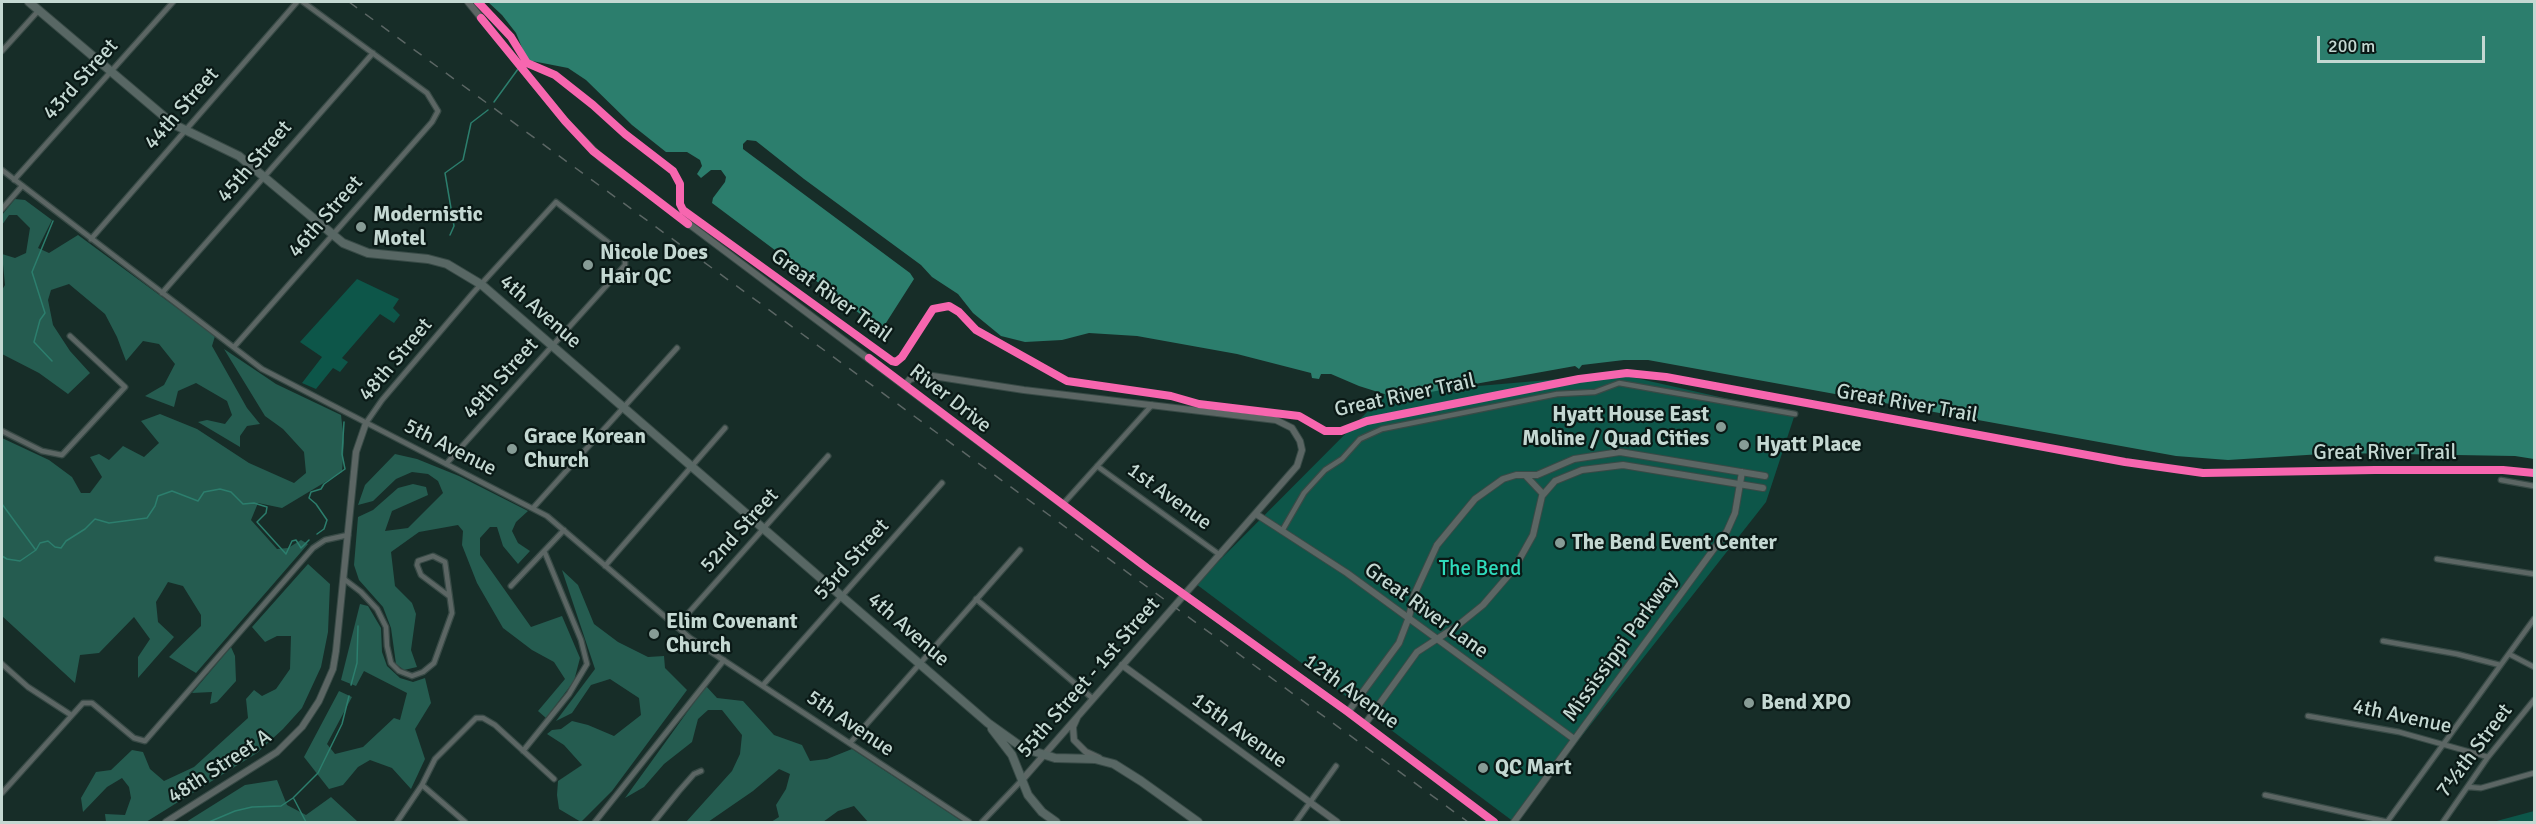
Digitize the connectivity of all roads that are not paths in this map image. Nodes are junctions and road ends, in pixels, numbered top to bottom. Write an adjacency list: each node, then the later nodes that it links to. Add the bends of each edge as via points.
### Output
1 (29, 2): 6 (main road, 4th Avenue)
2 (173, 2): 9 (street, 43rd Street)
3 (297, 2): 10 (street, 44th Street)
4 (303, 2): 8 (street)
5 (468, 2): 25 (street, River Drive, via 601,158)
6 (39, 10): 7 (street); 9 (main road, 4th Avenue)
7 (2, 51)
8 (373, 52): 12 (street, 45th Street); 16 (street, 46th Street, via 427,93 437,107 437,116)
9 (111, 71): 10 (main road, 4th Avenue); 13 (street, 43rd Street)
10 (184, 131): 12 (main road, 4th Avenue, via 239,156); 17 (street, 44th Street)
11 (2, 170): 13 (street, 5th Avenue)
12 (264, 176): 16 (main road, 4th Avenue); 20 (street, 45th Street)
13 (14, 180): 14 (street, 5th Avenue)
14 (22, 186): 15 (street); 17 (street, 5th Avenue)
15 (2, 209)
16 (332, 234): 19 (main road, 4th Avenue, via 368,253 447,264); 23 (street, 46th Street)
17 (91, 239): 20 (street, 5th Avenue)
18 (626, 261): 19 (street, 48th Street, via 618,249 556,202); 22 (street, 49th Street)
19 (482, 285): 22 (main road, 4th Avenue); 29 (street, 48th Street, via 382,399)
20 (162, 293): 23 (street, 5th Avenue)
21 (70, 336): 31 (street, via 125,387 62,455 18,441)
22 (552, 346): 27 (main road, 4th Avenue); 33 (street, 49th Street)
23 (234, 347): 29 (street, 5th Avenue, via 273,376)
24 (677, 348): 27 (street)
25 (905, 385): 26 (street, via 910,379 926,375); 45 (street, River Drive)
26 (1152, 405): 34 (street); 47 (street, 55th Street - 1st Street, via 1276,420 1292,428 1302,450 1297,466)
27 (622, 407): 35 (main road, 4th Avenue); 46 (street)
28 (1795, 414): 50 (street, via 1619,383 1595,392 1557,394 1382,429 1360,439 1342,459 1324,470 1304,493)
29 (366, 423): 33 (street, 5th Avenue); 51 (street, 48th Street, via 356,452)
30 (724, 428): 35 (street)
31 (2, 431)
32 (828, 456): 48 (street, 52nd Street)
33 (446, 464): 46 (street, 5th Avenue)
34 (1097, 466): 45 (street); 54 (street, 1st Avenue)
35 (691, 467): 48 (main road, 4th Avenue); 56 (street)
36 (1742, 472): 37 (street, via 1620,452 1574,459); 38 (street); 41 (street, Mississippi Parkway)
37 (1526, 476): 44 (street); 64 (street, via 1503,479 1462,512 1428,562 1413,595)
38 (1765, 476)
39 (2501, 480): 42 (street)
40 (942, 483): 62 (street, 53rd Street)
41 (1739, 485): 43 (street); 44 (street, via 1612,465 1567,475 1555,481); 85 (street, Mississippi Parkway, via 1735,513 1726,531)
42 (2535, 486)
43 (1763, 488)
44 (1543, 495): 67 (street, via 1533,535 1514,569 1483,605)
45 (1063, 504): 60 (street, River Drive)
46 (532, 508): 49 (street, 5th Avenue)
47 (1256, 514): 50 (street, Great River Lane); 54 (street, 55th Street - 1st Street)
48 (763, 529): 62 (main road, 4th Avenue); 66 (street, 52nd Street)
49 (564, 530): 53 (street); 56 (street, 5th Avenue)
50 (1282, 531): 64 (street, Great River Lane)
51 (348, 535): 58 (street, 48th Street A); 81 (street, via 326,540 314,548 143,741 92,703 86,702)
52 (1020, 550): 63 (street)
53 (545, 553): 59 (street); 88 (street, via 587,664 569,694)
54 (1220, 555): 60 (street, 55th Street - 1st Street)
55 (2437, 559): 57 (street)
56 (606, 566): 66 (street, 5th Avenue)
57 (2535, 574)
58 (344, 579): 61 (street, via 377,609 387,627 391,663 412,676 429,668 437,656 452,613); 103 (street, 48th Street A, via 333,669 302,728 266,761)
59 (511, 586)
60 (1185, 595): 73 (street, 55th Street - 1st Street); 80 (street, 12th Avenue)
61 (449, 596): 61 (street, via 445,562 433,556 418,561 421,575)
62 (841, 596): 71 (main road, 4th Avenue); 76 (street, 53rd Street)
63 (976, 599): 71 (street); 77 (street)
64 (1408, 618): 67 (street, Great River Lane); 80 (street, via 1399,643)
65 (2535, 619): 69 (street)
66 (676, 627): 70 (street, 5th Avenue)
67 (1438, 639): 84 (street, via 1417,652); 85 (street, Great River Lane)
68 (2383, 641): 74 (street)
69 (2509, 654): 74 (street); 75 (street)
70 (724, 660): 76 (street, 5th Avenue); 102 (street)
71 (919, 663): 83 (main road, 4th Avenue); 86 (street)
72 (2, 664): 81 (street)
73 (1122, 665): 77 (street, 55th Street - 1st Street); 101 (street, 15th Avenue)
74 (2500, 666): 87 (street)
75 (2535, 667)
76 (763, 685): 86 (street, 5th Avenue)
77 (1092, 698): 79 (street, 55th Street - 1st Street)
78 (2535, 700): 90 (street, 7½th Street)
79 (1079, 712): 89 (street, 55th Street - 1st Street); 91 (street, via 1073,727 1074,740 1086,752)
80 (1348, 712): 84 (street, 12th Avenue)
81 (70, 715): 99 (street)
82 (2308, 716): 87 (street, 4th Avenue)
83 (988, 723): 89 (main road, 4th Avenue, via 1023,748); 96 (main road, 4th Avenue, via 1012,755)
84 (1365, 724): 114 (street, 12th Avenue)
85 (1574, 739): 115 (street, Mississippi Parkway)
86 (850, 743): 108 (street, 5th Avenue)
87 (2444, 743): 90 (street, 4th Avenue); 116 (street)
88 (523, 751): 95 (street); 97 (street, via 495,724 480,718 472,720 435,759)
89 (1042, 756): 91 (main road); 96 (street, 55th Street - 1st Street)
90 (2488, 757): 98 (street, 7½th Street)
91 (1105, 761): 111 (main road, via 1123,769)
92 (1336, 766): 101 (street)
93 (701, 771): 107 (street, via 679,790)
94 (2535, 773): 98 (street, via 2481,788)
95 (554, 779)
96 (1022, 780): 109 (street, 55th Street - 1st Street); 110 (main road, 4th Avenue, via 1035,805)
97 (422, 786): 104 (street); 105 (street)
98 (2468, 787): 117 (street, 7½th Street)
99 (2, 793)
100 (2265, 795): 116 (street)
101 (1310, 803): 112 (street); 113 (street, 15th Avenue)
102 (597, 820): 106 (street)
103 (166, 822)
104 (397, 822)
105 (465, 822)
106 (604, 822)
107 (654, 822)
108 (969, 822)
109 (982, 822)
110 (1056, 822)
111 (1198, 822)
112 (1296, 822)
113 (1337, 822)
114 (1494, 822)
115 (1514, 822)
116 (2387, 822)
117 (2443, 822)

